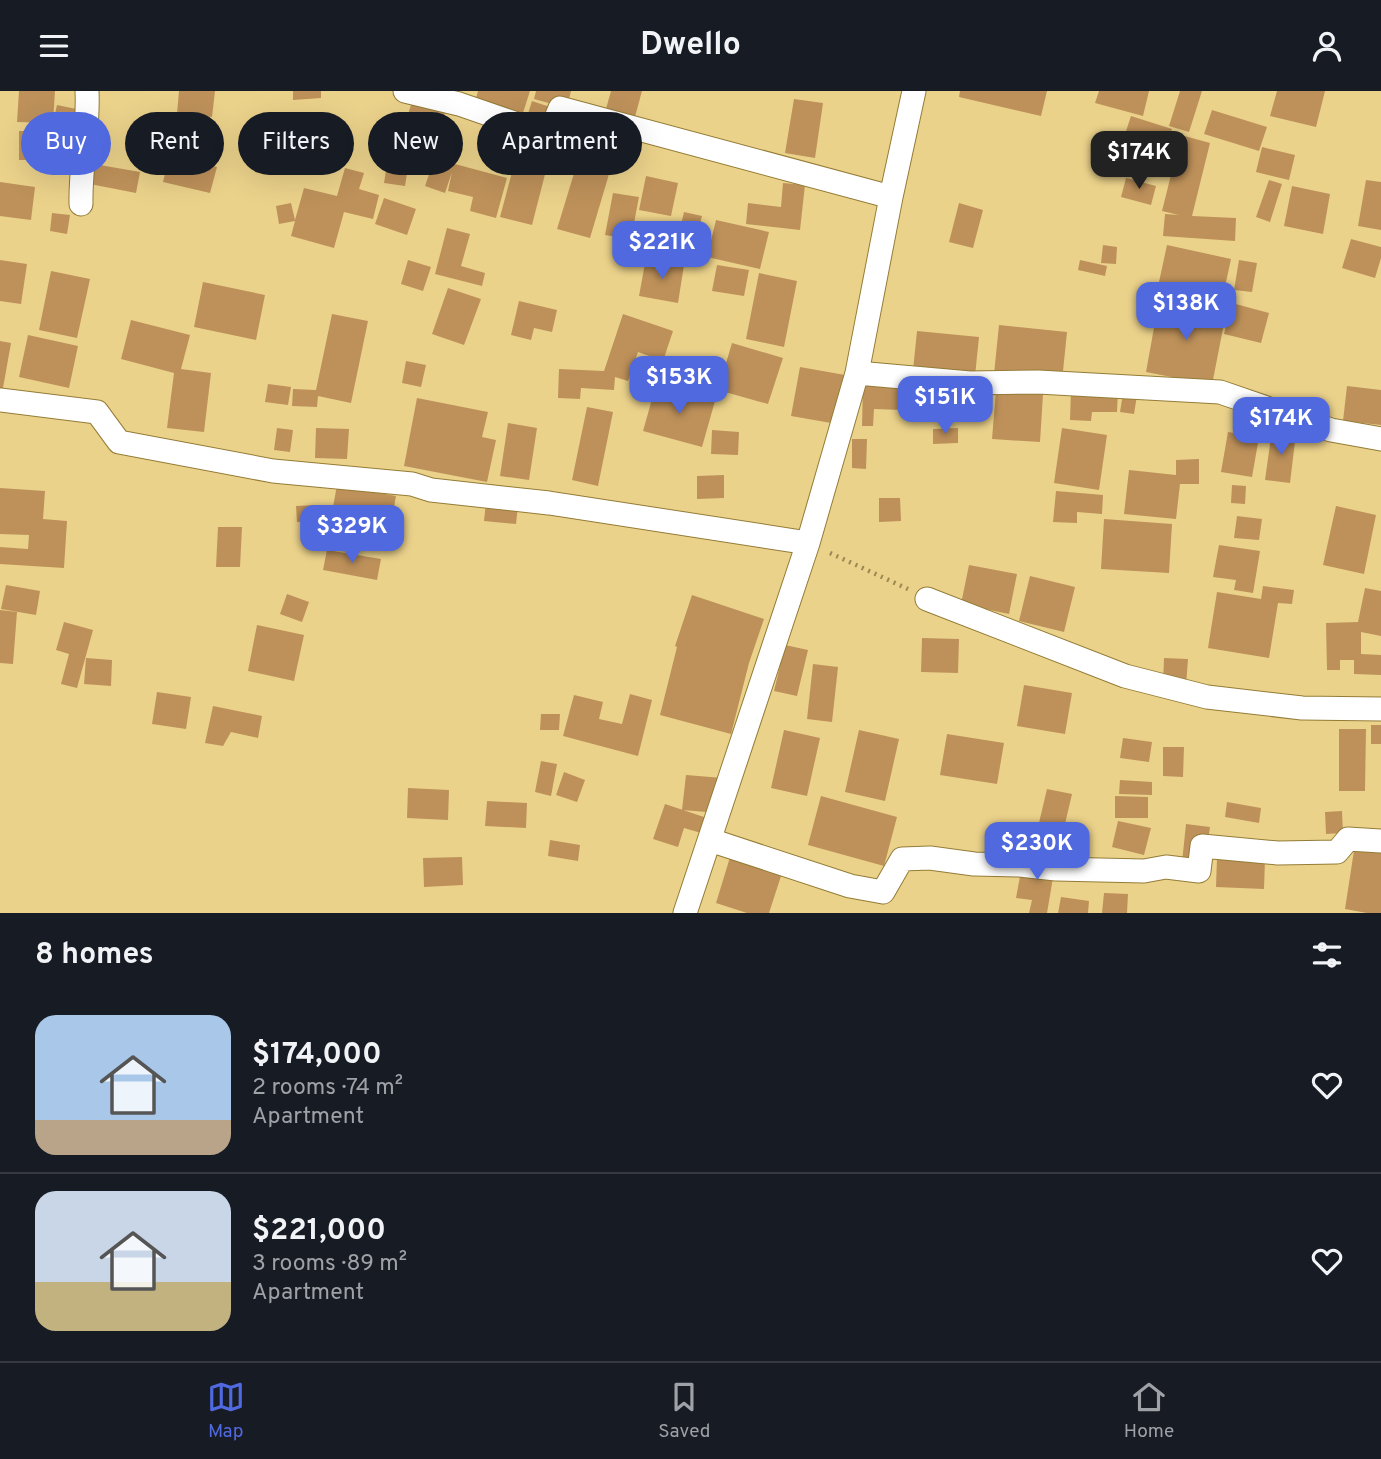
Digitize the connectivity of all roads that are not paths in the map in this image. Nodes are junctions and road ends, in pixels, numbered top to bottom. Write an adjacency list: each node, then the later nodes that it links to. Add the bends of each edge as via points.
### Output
1 (87, 91): 5 (street)
2 (405, 91): 4 (street, via 460,104 549,135 560,108)
3 (914, 91): 4 (street)
4 (891, 197): 6 (street)
5 (81, 204)
6 (857, 373): 8 (street, via 970,383 1220,392 1331,430); 9 (street)
7 (0, 400): 9 (street, via 97,412 118,442 260,469 412,484)
8 (1381, 439)
9 (808, 543): 12 (street)
10 (928, 599): 11 (street, via 1125,677 1207,697 1302,708)
11 (1381, 709)
12 (710, 840): 13 (street, via 883,893 902,859 1056,869 1144,871 1166,867 1199,871 1202,846 1278,853 1337,852 1348,839); 14 (street)
13 (1381, 841)
14 (685, 913)

